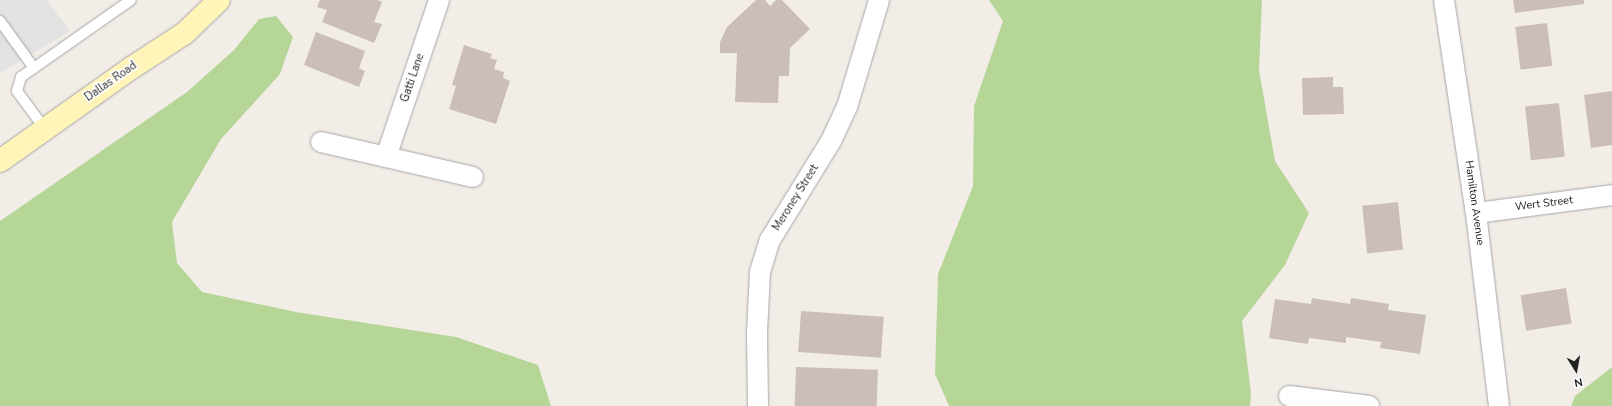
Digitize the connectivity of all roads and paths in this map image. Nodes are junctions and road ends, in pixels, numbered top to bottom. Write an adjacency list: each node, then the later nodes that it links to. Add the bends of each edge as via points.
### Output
1 (131, 0): 7 (lane)
2 (219, 0): 8 (street, Dallas Road, via 185,34 132,67)
3 (439, 0): 10 (street, Gatti Lane)
4 (879, 0): 16 (street, Meroney Street, via 847,107 831,141 770,240 760,272 757,333)
5 (1444, 0): 14 (street, Hamilton Avenue)
6 (0, 21): 7 (lane)
7 (34, 68): 8 (lane, via 21,77 17,91)
8 (45, 129): 11 (street, Dallas Road)
9 (321, 142): 10 (street)
10 (386, 157): 12 (street)
11 (0, 161)
12 (473, 177)
13 (1612, 195): 14 (street, Wert Street)
14 (1476, 212): 18 (street, Hamilton Avenue)
15 (1288, 396): 17 (street)
16 (758, 406)
17 (1370, 406)
18 (1499, 406)

